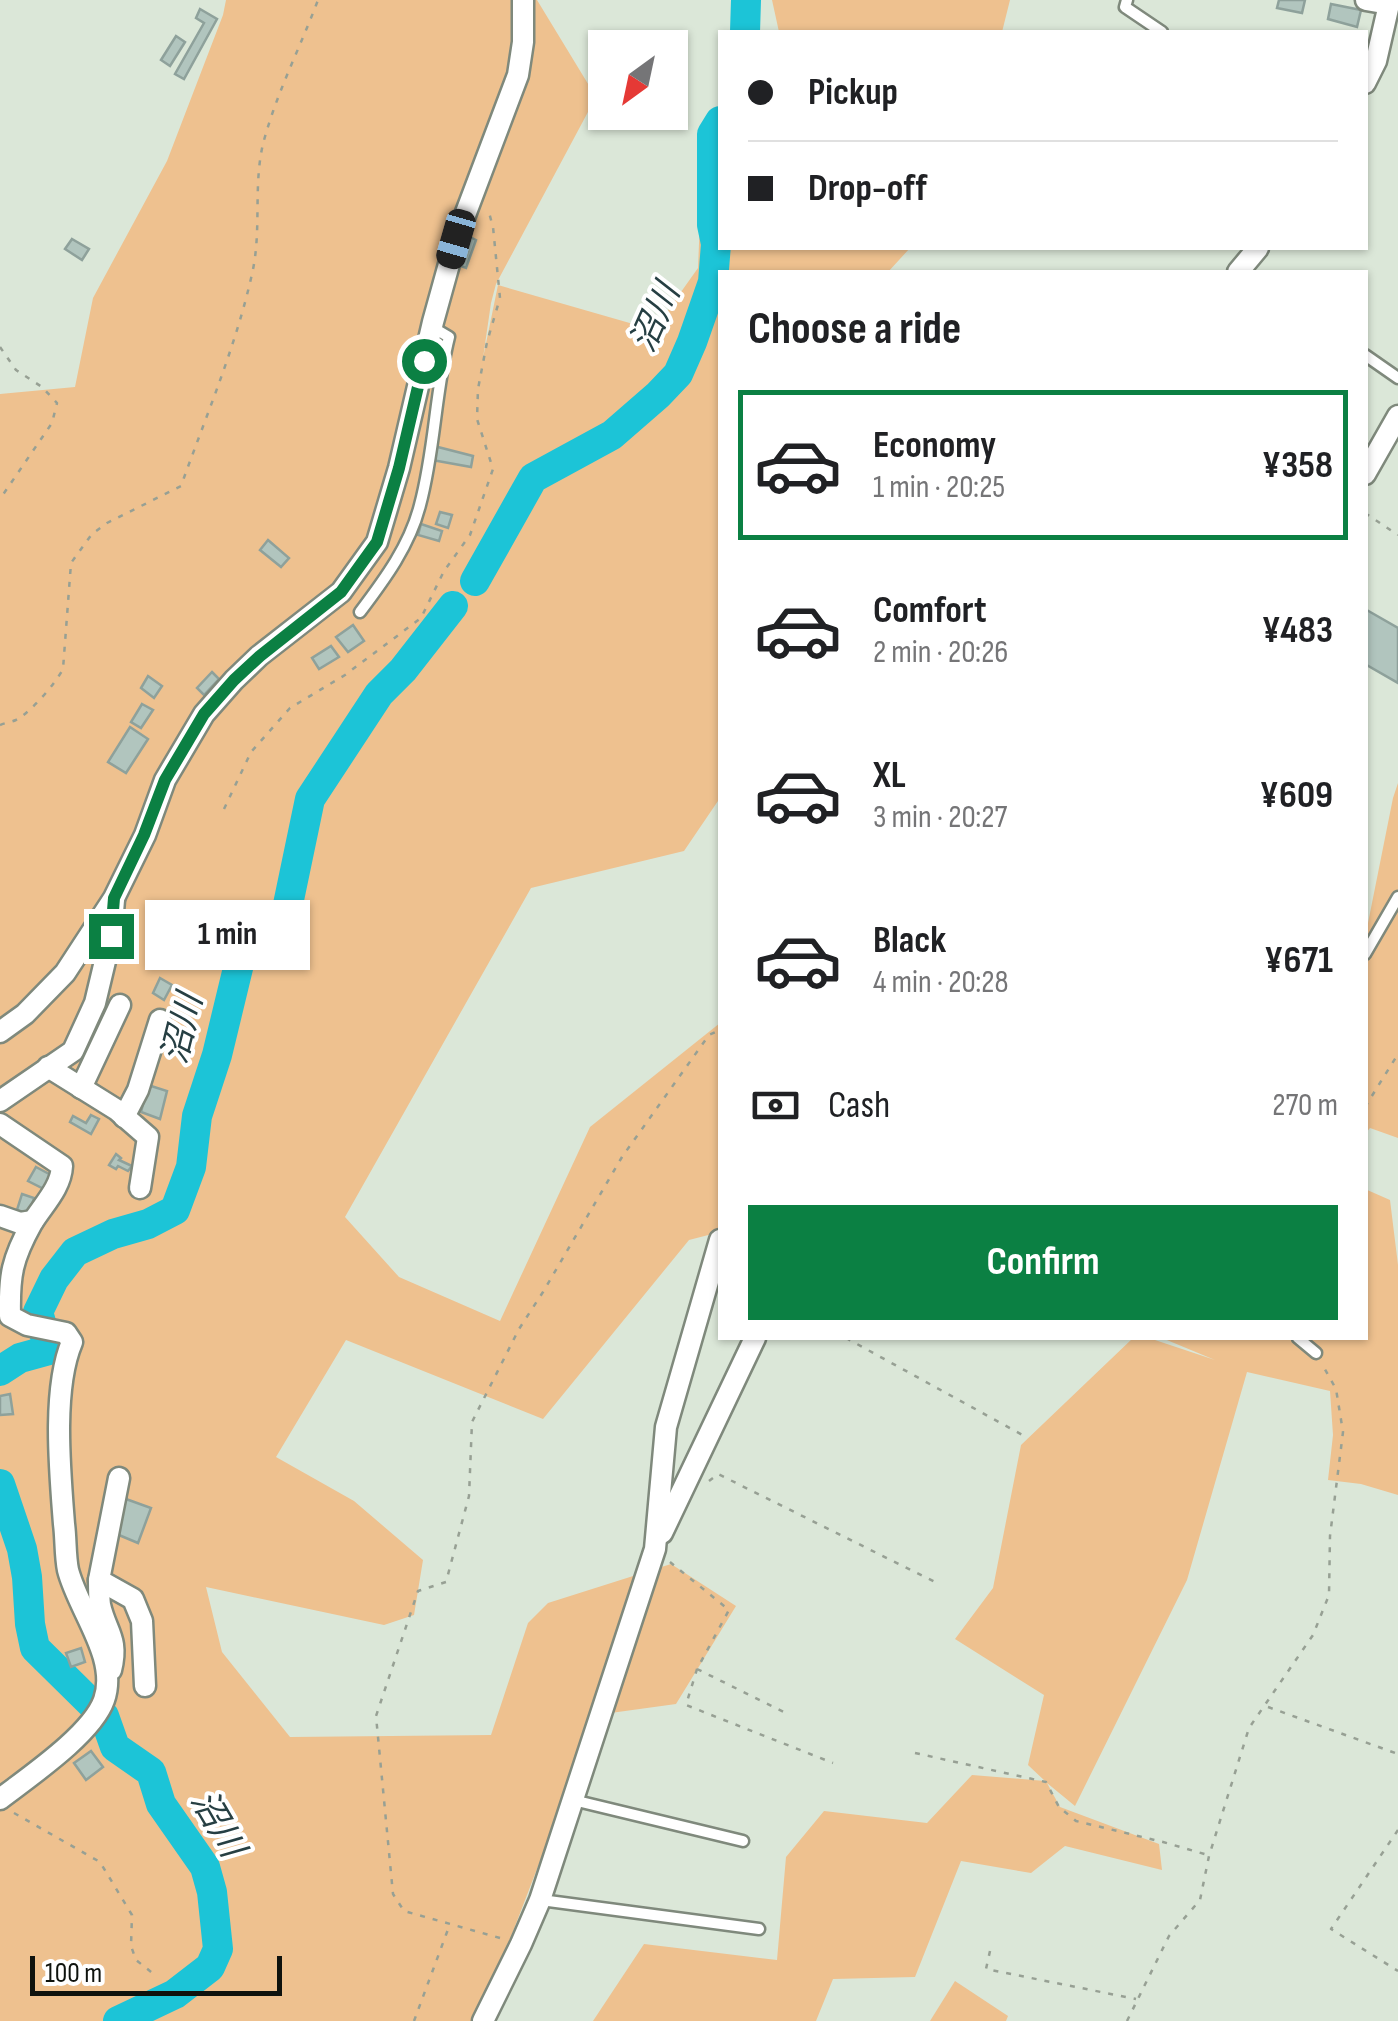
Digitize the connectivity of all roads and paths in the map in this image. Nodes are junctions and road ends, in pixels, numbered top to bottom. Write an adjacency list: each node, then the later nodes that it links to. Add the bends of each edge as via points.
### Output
1 (318, 0): 20 (path, via 262,146 252,275 182,486 92,534 72,563 63,669 26,712)
2 (523, 0): 10 (street, via 518,75 456,239)
3 (1127, 0): 6 (lane, via 1124,7)
4 (1366, 0): 5 (street)
5 (1389, 2): 7 (street)
6 (1159, 30)
7 (1368, 78)
8 (1256, 250): 9 (street)
9 (1240, 270)
10 (432, 327): 19 (lane, via 449,337 420,507 392,570); 22 (street, via 377,542 341,592 260,656 204,714 165,780)
11 (0, 347): 16 (path, via 16,370 57,403 52,423)
12 (1368, 357): 13 (lane)
13 (1398, 378)
14 (1398, 416): 15 (street)
15 (1368, 469)
16 (0, 498)
17 (1368, 515): 18 (path)
18 (1398, 535)
19 (360, 612)
20 (0, 725)
21 (1398, 897): 23 (lane)
22 (114, 898): 27 (street, via 64,974); 29 (street, via 95,1002 73,1051)
23 (1368, 949)
24 (120, 1005): 30 (street)
25 (160, 1020): 33 (street)
26 (718, 1031): 63 (path, via 622,1157 472,1422 469,1496 446,1582 418,1590 376,1716 393,1894 404,1911)
27 (0, 1032)
28 (1398, 1054): 32 (path)
29 (48, 1068): 30 (street); 31 (street)
30 (81, 1088): 33 (street)
31 (0, 1101)
32 (1368, 1102)
33 (124, 1117): 35 (street, via 148,1136)
34 (0, 1124): 37 (street, via 62,1166)
35 (140, 1188)
36 (0, 1216): 37 (street)
37 (34, 1221): 51 (street, via 14,1258 10,1316 66,1332 72,1342 60,1393 68,1570 94,1632)
38 (718, 1247): 46 (street, via 666,1428)
39 (754, 1340): 46 (street)
40 (850, 1340): 43 (path)
41 (1300, 1340): 42 (lane)
42 (1316, 1353): 52 (path, via 1336,1389 1343,1432 1329,1595 1313,1634)
43 (1028, 1438)
44 (119, 1478): 47 (street)
45 (706, 1483): 48 (path, via 718,1474)
46 (655, 1548): 49 (path, via 729,1610); 57 (street)
47 (99, 1580): 50 (street, via 133,1599 142,1622); 51 (street, via 100,1606 113,1637)
48 (939, 1584)
49 (698, 1669): 53 (path); 56 (path, via 686,1705)
50 (145, 1686)
51 (107, 1687): 58 (street, via 96,1717)
52 (1266, 1706): 55 (path); 61 (path, via 1249,1728)
53 (784, 1712)
54 (914, 1753): 61 (path, via 1046,1782 1076,1821)
55 (1398, 1754)
56 (833, 1762)
57 (572, 1800): 60 (lane); 62 (street)
58 (5, 1805): 68 (path, via 100,1862 132,1915 136,1960)
59 (1398, 1830): 67 (path, via 1331,1929)
60 (744, 1841)
61 (1209, 1856): 69 (path, via 1200,1900 1169,1936)
62 (540, 1900): 64 (lane); 65 (street)
63 (450, 1924): 65 (path); 70 (path)
64 (759, 1929)
65 (521, 1944): 71 (street)
66 (990, 1951): 69 (path, via 986,1970)
67 (1398, 1972)
68 (155, 1975)
69 (1138, 2000): 72 (path)
70 (414, 2021)
71 (482, 2021)
72 (1126, 2021)

